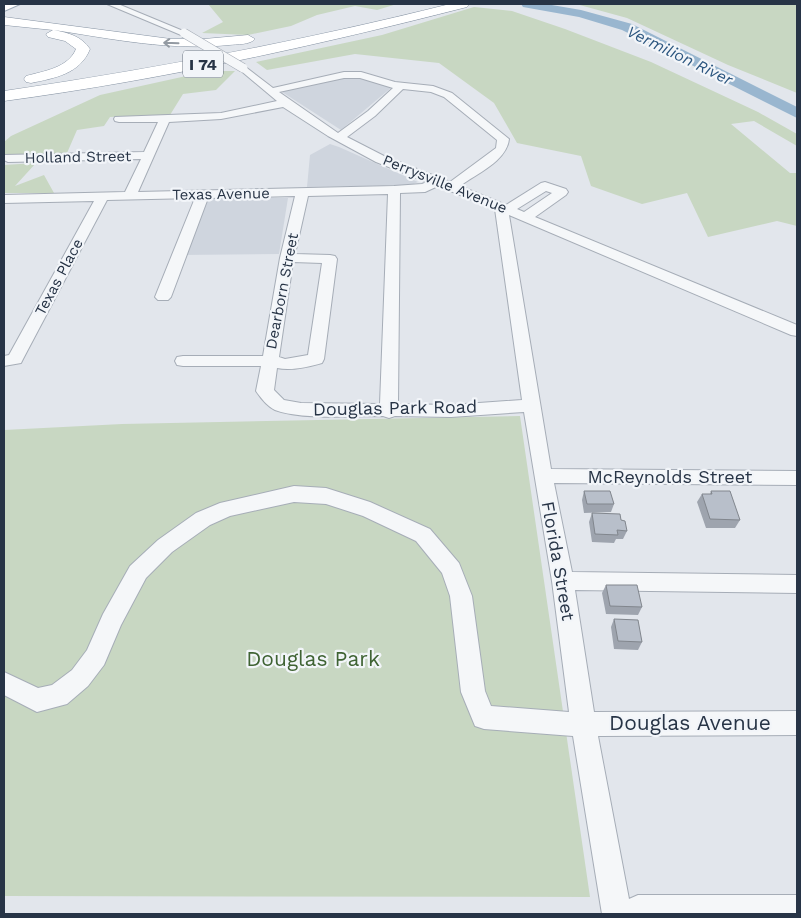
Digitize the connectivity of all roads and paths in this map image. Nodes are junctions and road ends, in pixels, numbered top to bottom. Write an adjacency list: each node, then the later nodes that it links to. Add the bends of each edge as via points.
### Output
1 (15, 4): 5 (main road)
2 (111, 4): 12 (street, Perrysville Avenue, bridge, via 184,33 243,68)
3 (428, 4): 6 (highway, I 74)
4 (463, 4): 8 (highway, I 74)
5 (4, 8)
6 (378, 15): 7 (highway, one-way to 7, via 222,42 162,42); 10 (highway, I 74, via 244,47)
7 (4, 21)
8 (400, 21): 13 (highway, I 74, via 190,66); 15 (highway, via 284,51)
9 (4, 32): 10 (highway, via 62,36 80,43 83,49 82,55 64,69)
10 (4, 86)
11 (400, 86): 12 (street, via 371,77 344,75); 18 (street, via 360,124); 22 (street, via 433,89 448,95 503,139 498,153)
12 (271, 92): 14 (street, Perrysville Avenue)
13 (4, 96)
14 (285, 103): 17 (street, via 221,116); 18 (street, Perrysville Avenue)
15 (4, 108)
16 (119, 119): 17 (street)
17 (165, 120): 19 (street)
18 (339, 137): 21 (street, Perrysville Avenue, via 380,159)
19 (149, 155): 20 (street, Holland Street); 27 (street)
20 (8, 158)
21 (437, 182): 22 (street, Perrysville Avenue); 23 (street, Texas Avenue, via 425,188)
22 (451, 187): 29 (street, Perrysville Avenue)
23 (394, 190): 24 (street, Texas Avenue); 39 (street)
24 (302, 193): 25 (street, Texas Avenue); 31 (street, Dearborn Street)
25 (203, 194): 27 (street, Texas Avenue); 32 (street)
26 (103, 196): 27 (street, Texas Avenue); 28 (street, Texas Avenue); 34 (street, Texas Place)
27 (130, 196)
28 (4, 199)
29 (505, 208): 30 (street, Perrysville Avenue); 30 (street, via 545,186 562,192); 38 (street, Florida Street)
30 (526, 217): 33 (street, Perrysville Avenue)
31 (287, 258): 36 (street, Dearborn Street); 36 (street, via 330,259 316,359 285,364)
32 (164, 297)
33 (797, 332)
34 (9, 360)
35 (182, 361): 36 (street)
36 (269, 361): 37 (street, Dearborn Street)
37 (264, 391): 39 (street, Douglas Park Road, via 279,405 301,410)
38 (532, 406): 39 (street, Douglas Park Road, via 451,412); 40 (street, Florida Street)
39 (389, 412)
40 (543, 476): 41 (street, McReynolds Street); 42 (street, Florida Street)
41 (797, 478)
42 (563, 581): 43 (street); 45 (street, Florida Street)
43 (797, 584)
44 (4, 684): 45 (street, via 37,700 58,696 80,678 96,657 138,572 165,546 203,519 227,509 294,494 326,496 370,510 423,535 451,569 460,596 473,692 484,717 558,724)
45 (583, 722): 46 (street, Douglas Avenue); 48 (street, Florida Street)
46 (797, 723)
47 (797, 910): 49 (street, via 638,910)
48 (617, 914)
49 (630, 914)

